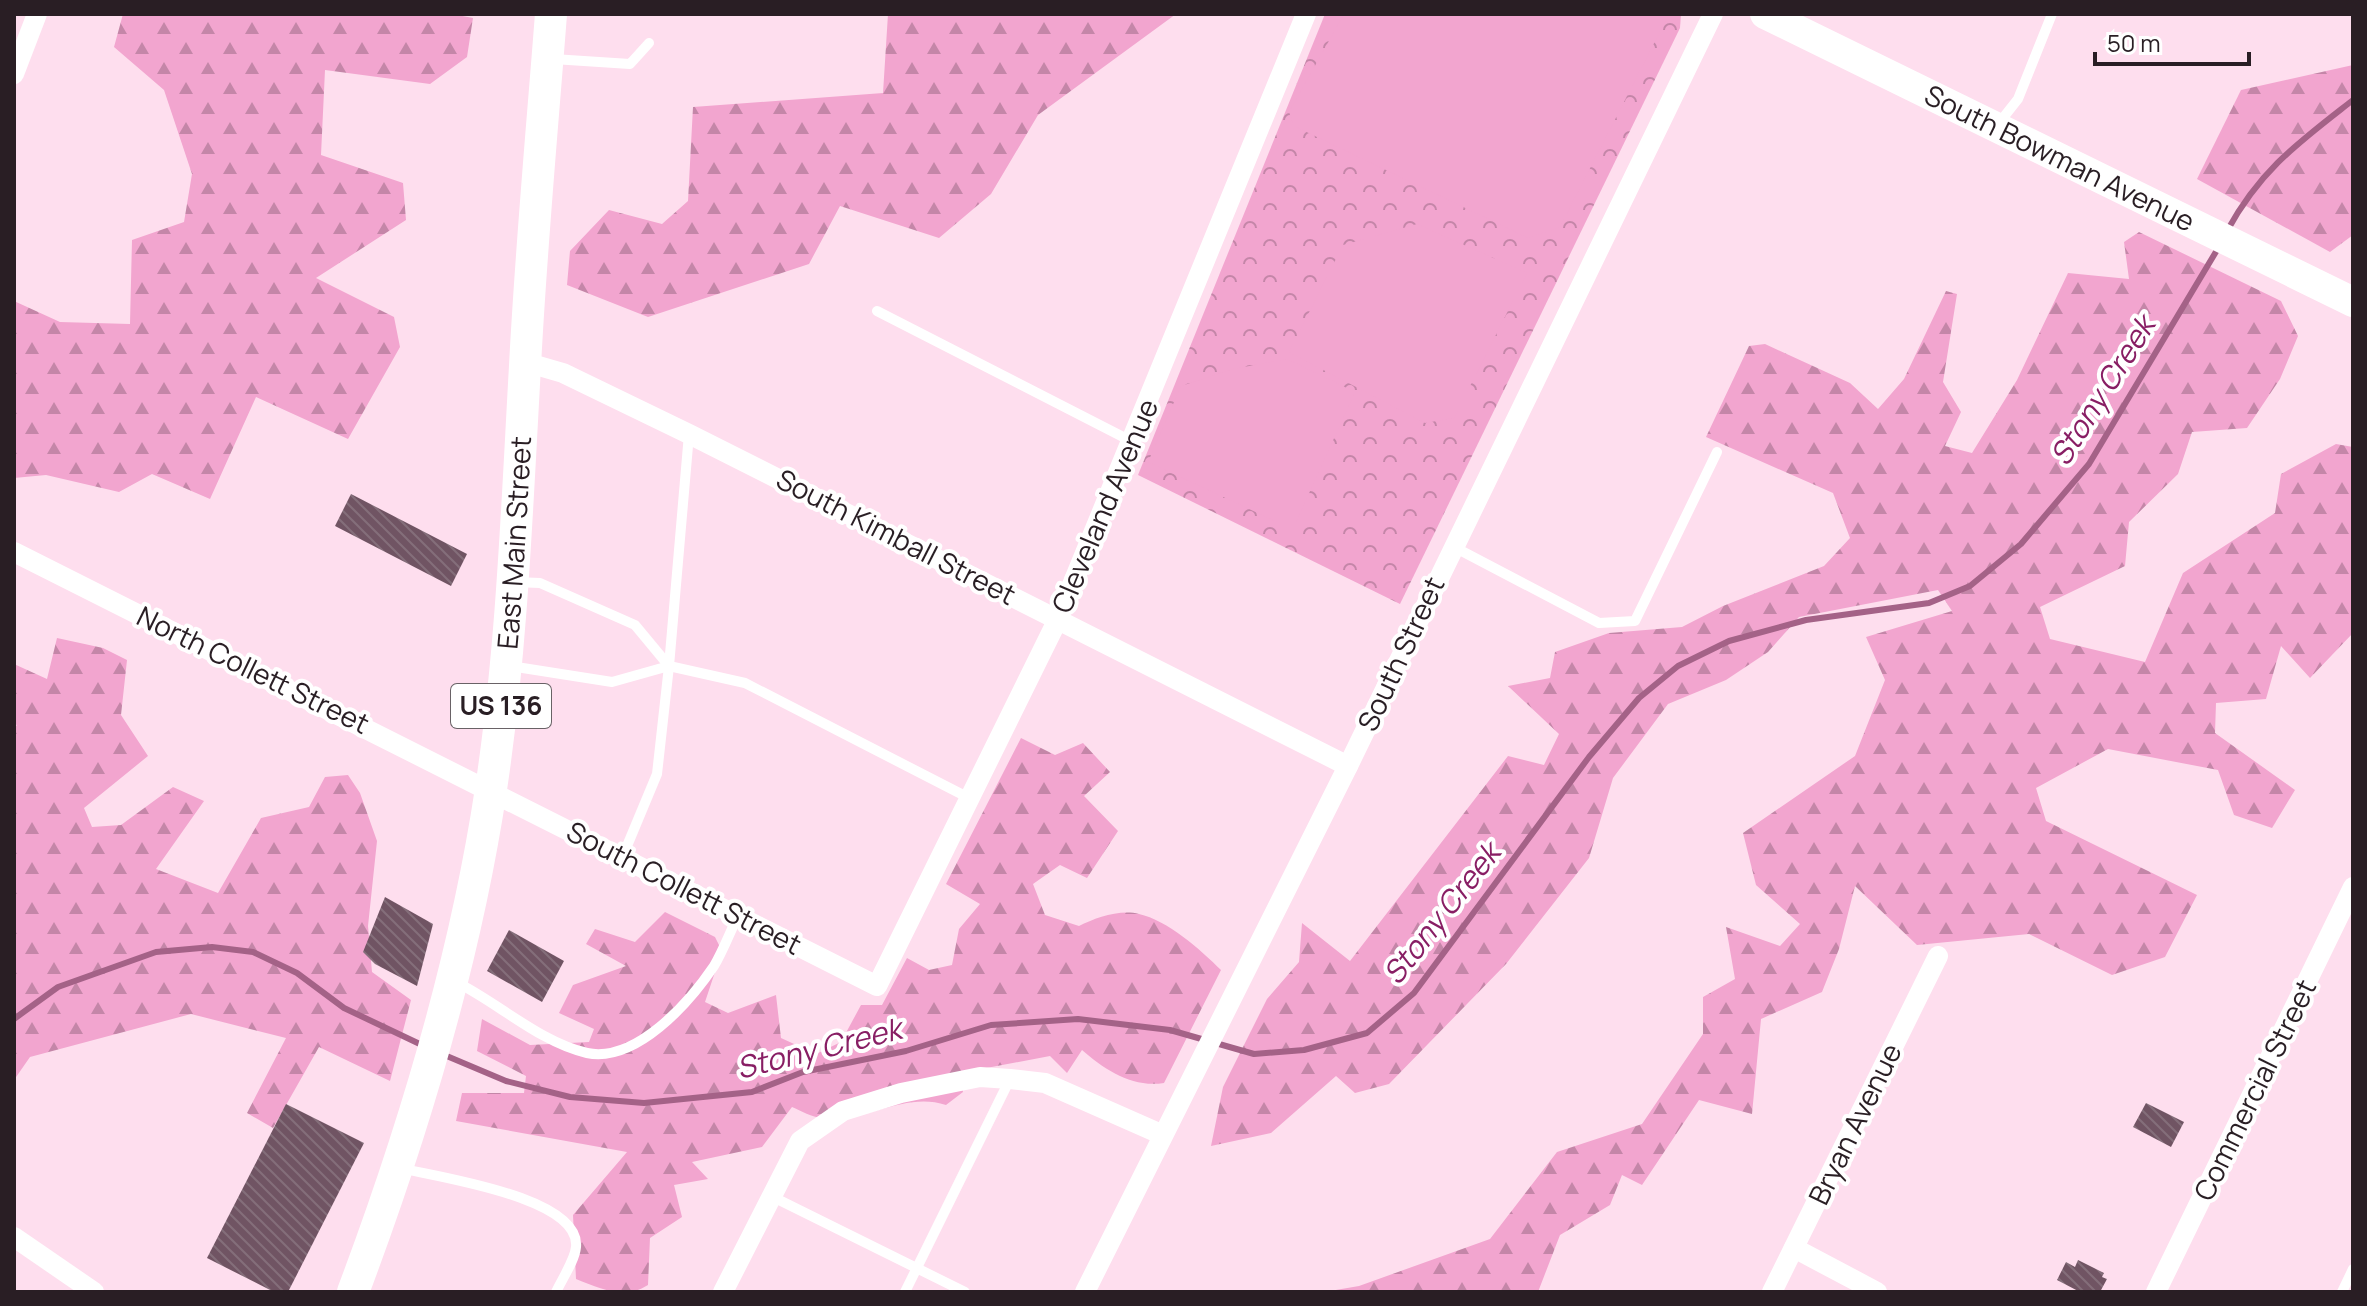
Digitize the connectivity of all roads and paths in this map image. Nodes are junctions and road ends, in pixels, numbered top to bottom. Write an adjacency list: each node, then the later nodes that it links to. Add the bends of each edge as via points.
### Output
1 (37, 14): 8 (street)
2 (551, 14): 9 (main road, East Main Street / US 136)
3 (1306, 14): 16 (street, Cleveland Avenue)
4 (1713, 14): 18 (street, South Street)
5 (1765, 14): 11 (main road, South Bowman Avenue)
6 (2052, 14): 11 (lane, via 2018,99)
7 (649, 43): 9 (lane, via 630,64)
8 (18, 49): 10 (street)
9 (547, 59): 14 (main road, East Main Street / US 136)
10 (14, 74)
11 (1997, 126): 12 (main road, South Bowman Avenue)
12 (2353, 302)
13 (877, 311): 16 (lane)
14 (525, 362): 15 (street, South Kimball Street, via 563,373); 20 (main road, East Main Street / US 136)
15 (689, 434): 21 (street, South Kimball Street); 23 (lane)
16 (1132, 442): 21 (street, Cleveland Avenue)
17 (1717, 452): 18 (lane, via 1635,621 1599,623)
18 (1452, 547): 24 (street, South Street)
19 (15, 556): 25 (street, North Collett Street)
20 (513, 582): 22 (main road, East Main Street / US 136); 23 (lane, via 540,583 635,625)
21 (1058, 619): 24 (street, South Kimball Street); 26 (street, Cleveland Avenue)
22 (506, 666): 23 (lane, via 612,682); 25 (main road, East Main Street / US 136)
23 (669, 666): 26 (lane, via 745,683); 27 (lane, via 657,774)
24 (1348, 766): 34 (street, South Street)
25 (491, 790): 27 (street, South Collett Street); 31 (main road, East Main Street / US 136)
26 (972, 800): 32 (street, Cleveland Avenue)
27 (622, 858): 29 (street, South Collett Street)
28 (2353, 887): 50 (street, Commercial Street)
29 (738, 916): 31 (lane, via 714,965 685,1002 644,1038 614,1053 587,1053 539,1032); 32 (street, South Collett Street)
30 (1938, 956): 38 (street, Bryan Avenue)
31 (451, 980): 35 (main road, East Main Street / US 136)
32 (877, 986)
33 (1010, 1079): 34 (street, via 1045,1083); 36 (street, via 980,1077 843,1111 800,1141); 39 (lane)
34 (1163, 1135): 47 (street, South Street)
35 (398, 1167): 42 (main road, East Main Street / US 136); 43 (lane, via 514,1195 570,1224 576,1246)
36 (771, 1196): 39 (lane); 44 (street)
37 (15, 1237): 41 (street)
38 (1794, 1248): 48 (street, Bryan Avenue); 49 (street)
39 (917, 1267): 45 (lane); 46 (lane)
40 (2353, 1269): 51 (lane)
41 (94, 1292)
42 (353, 1292)
43 (556, 1292)
44 (723, 1292)
45 (905, 1292)
46 (965, 1292)
47 (1085, 1292)
48 (1772, 1292)
49 (1877, 1292)
50 (2156, 1292)
51 (2342, 1292)

